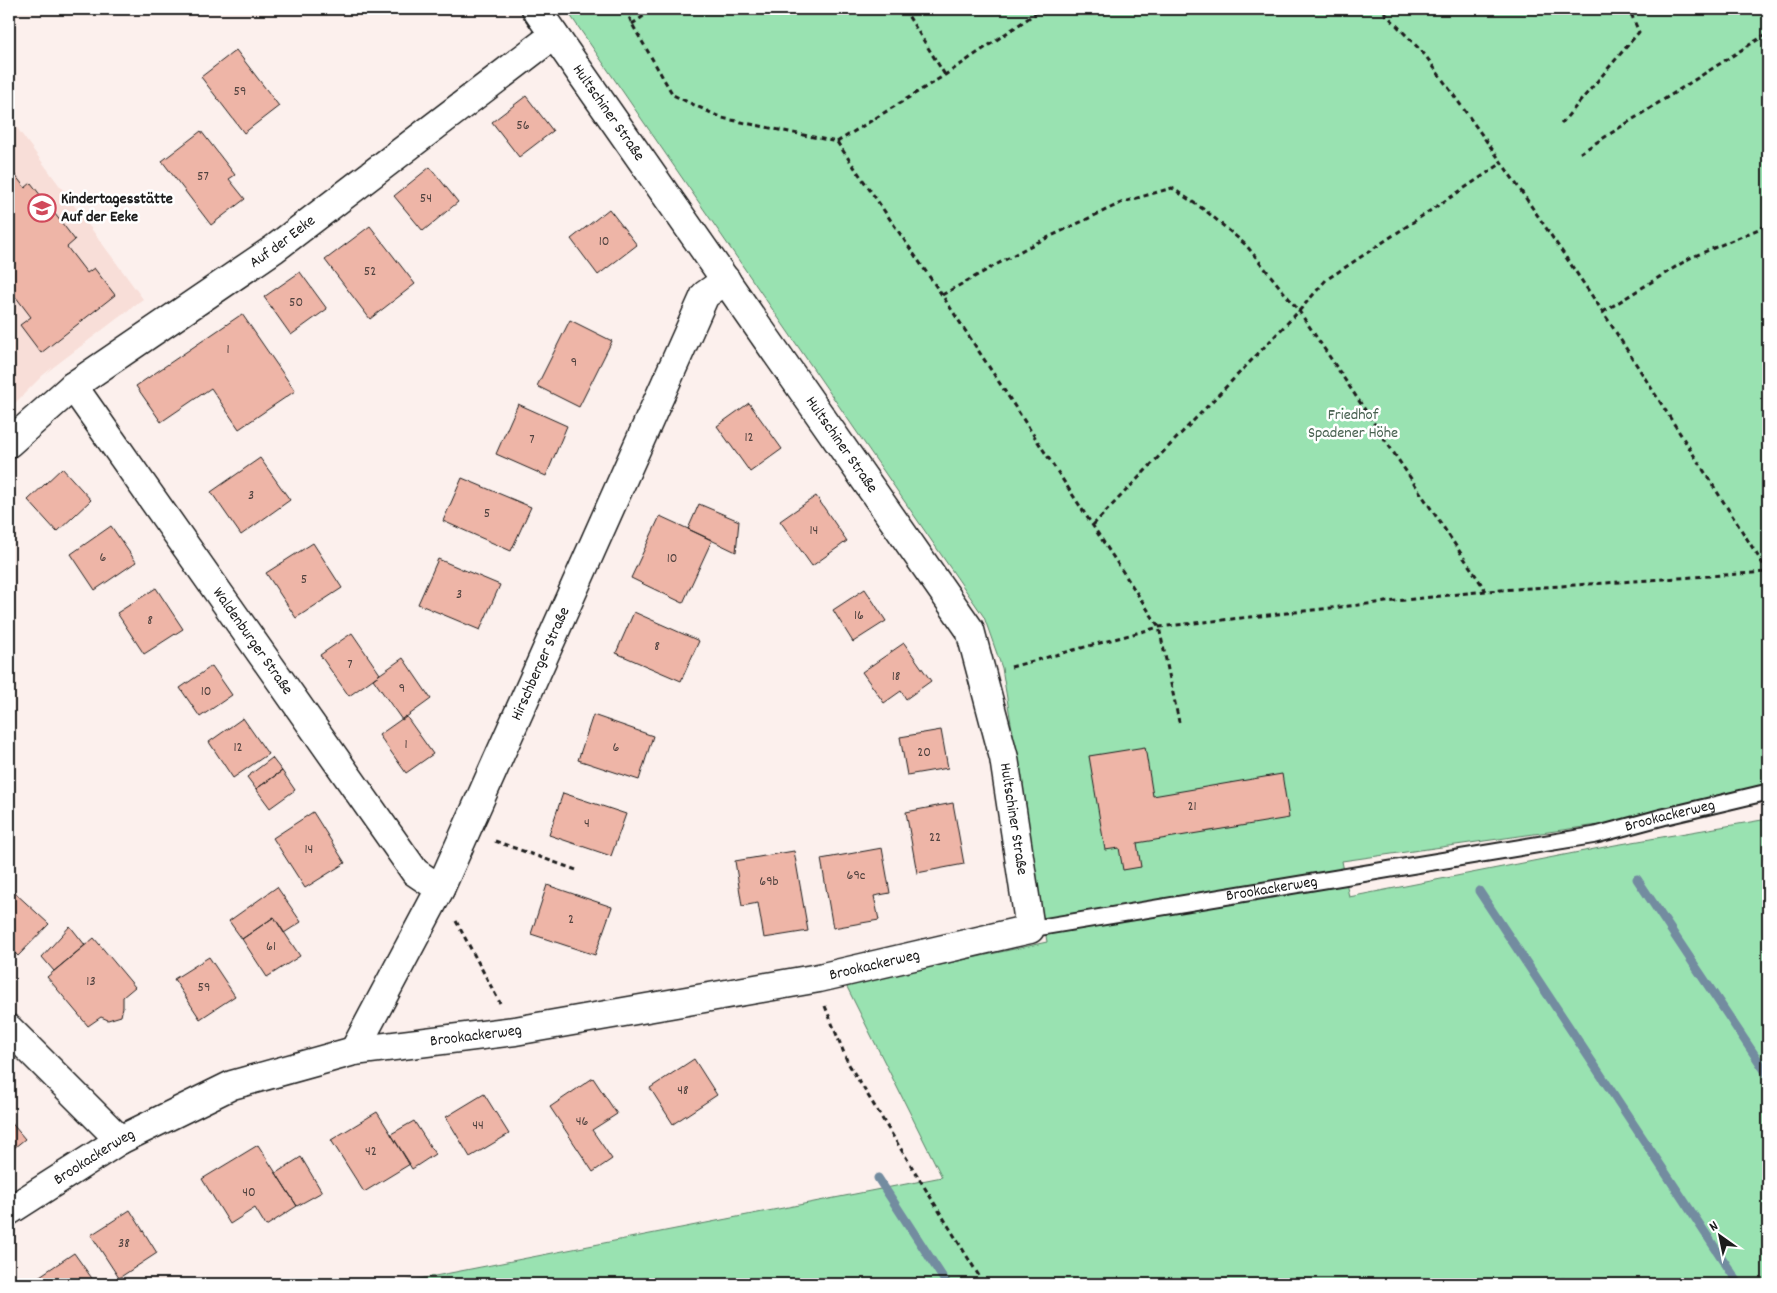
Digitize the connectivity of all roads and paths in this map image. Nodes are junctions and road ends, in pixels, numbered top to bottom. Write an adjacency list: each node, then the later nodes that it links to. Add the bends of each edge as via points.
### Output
1 (536, 9): 10 (street, Hultschiner Straße)
2 (626, 9): 8 (path)
3 (654, 9): 8 (path)
4 (904, 9): 11 (path)
5 (1042, 9): 11 (path)
6 (1382, 9): 15 (path, via 1425,55)
7 (1629, 9): 12 (path, via 1639,32)
8 (632, 24): 13 (path, via 673,95 722,118)
9 (1768, 33): 14 (path)
10 (554, 35): 17 (street, Hultschiner Straße); 21 (street, Auf der Eeke, via 274,248)
11 (945, 76): 13 (path)
12 (1561, 124)
13 (837, 142): 18 (path)
14 (1580, 153)
15 (1502, 162): 19 (path, via 1326,280); 20 (path)
16 (1768, 225): 20 (path, via 1690,258)
17 (726, 280): 26 (street, Hultschiner Straße, via 970,630); 29 (street, Hirschberger Straße, via 705,295)
18 (942, 295): 19 (path, via 1028,247 1123,202 1172,188 1206,211 1246,245); 23 (path)
19 (1299, 311): 23 (path); 24 (path)
20 (1603, 312): 24 (path, via 1768,572)
21 (73, 386): 22 (street, Auf der Eeke); 31 (street, Waldenburger Straße, via 415,872)
22 (9, 443)
23 (1093, 525): 25 (path)
24 (1486, 591): 25 (path)
25 (1159, 627): 26 (path); 27 (path)
26 (983, 675): 32 (street, Hultschiner Straße, via 1004,758)
27 (1179, 722)
28 (1768, 792): 32 (lane, Brookackerweg, via 1596,835)
29 (466, 831): 30 (path); 31 (street, Hirschberger Straße)
30 (580, 871)
31 (440, 889): 35 (path); 36 (street, Hirschberger Straße)
32 (1030, 929): 33 (street, Brookackerweg)
33 (819, 978): 35 (street, Brookackerweg); 39 (path, via 826,1011 848,1063)
34 (9, 1029): 37 (street)
35 (515, 1031): 36 (street, Brookackerweg)
36 (354, 1051): 37 (street, Brookackerweg, via 232,1085)
37 (120, 1140): 38 (street, Brookackerweg)
38 (9, 1211)
39 (984, 1284)

